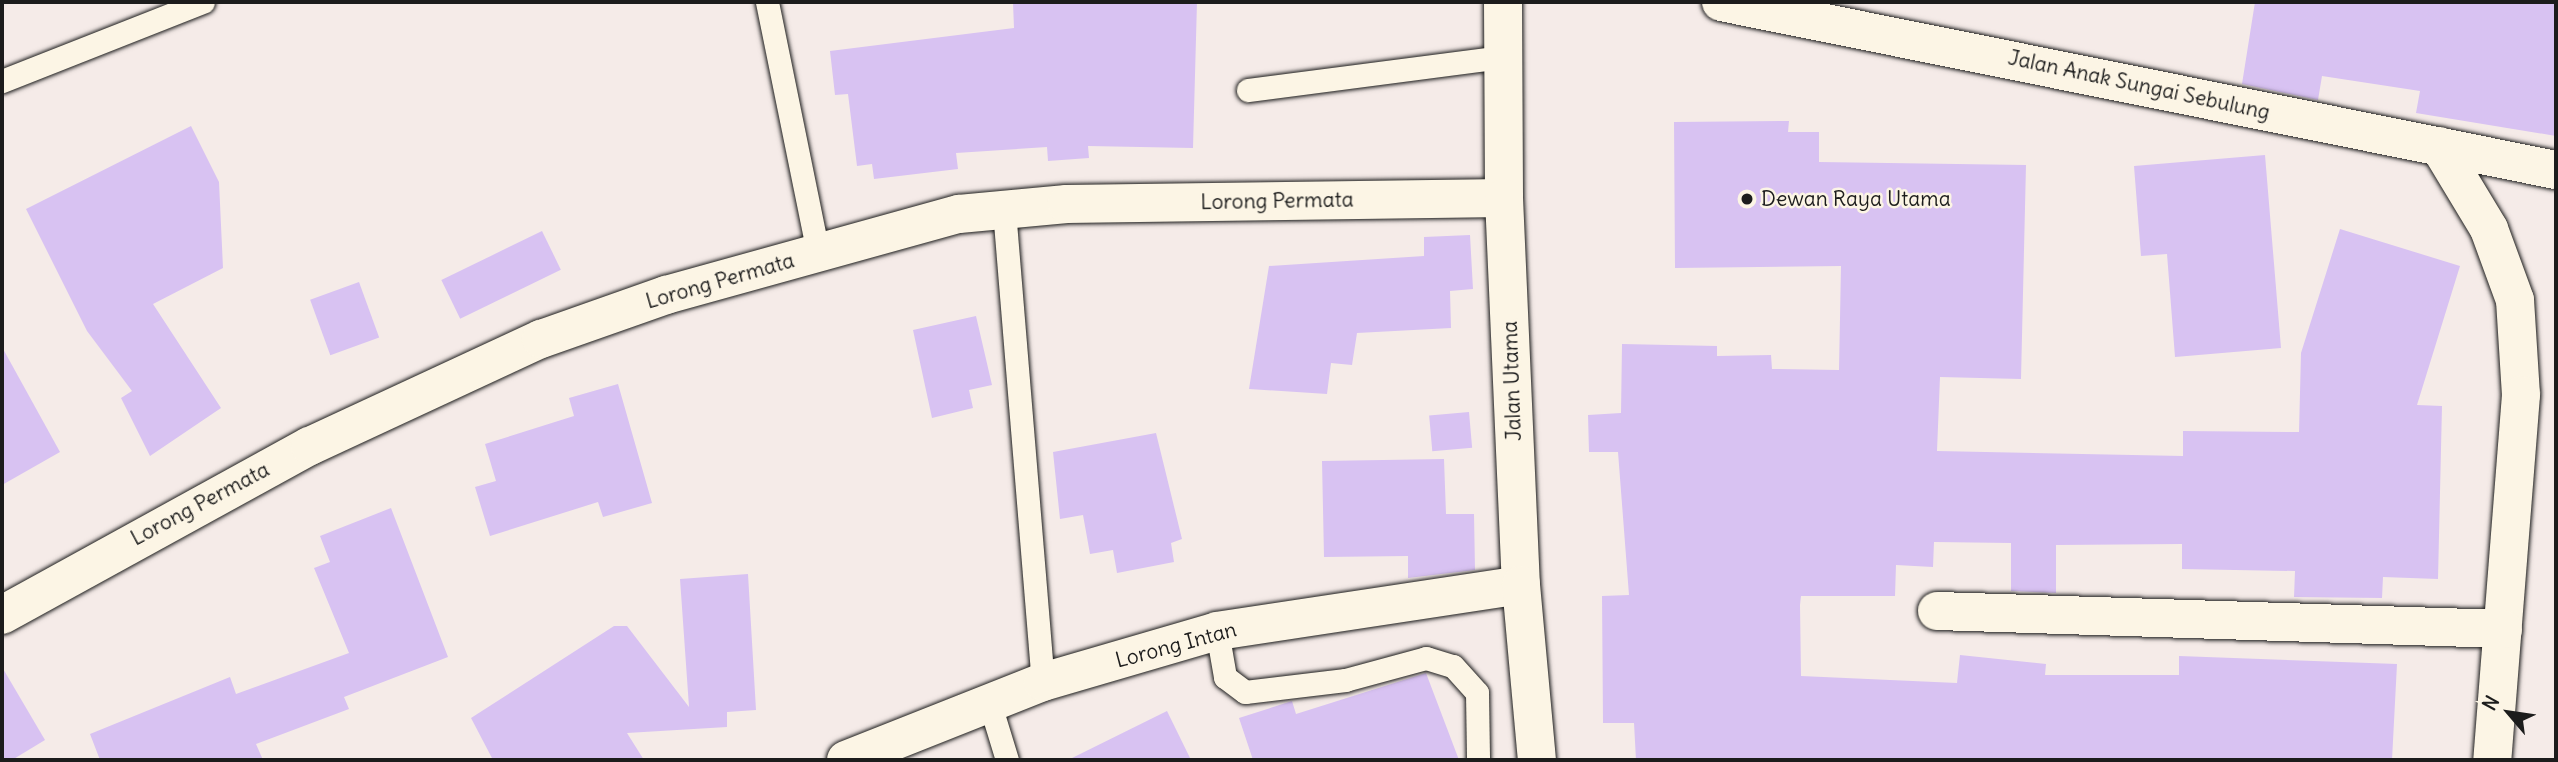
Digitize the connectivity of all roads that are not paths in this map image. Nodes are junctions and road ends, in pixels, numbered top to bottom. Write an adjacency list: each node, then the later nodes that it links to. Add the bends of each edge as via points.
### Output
1 (203, 2): 6 (lane)
2 (767, 2): 12 (lane)
3 (1503, 2): 5 (street, Jalan Utama)
4 (1739, 3): 8 (street, Jalan Anak Sungai Sebulung)
5 (1503, 57): 7 (lane); 10 (street, Jalan Utama)
6 (2, 81)
7 (1248, 90)
8 (2439, 146): 9 (street, Jalan Anak Sungai Sebulung); 16 (street, via 2488,229 2515,300 2521,395)
9 (2556, 170)
10 (1504, 198): 11 (street, Lorong Permata, via 1067,204); 13 (street, Jalan Utama)
11 (1004, 211): 12 (street, Lorong Permata, via 959,214); 18 (lane)
12 (818, 253): 15 (street, Lorong Permata, via 666,295 541,339 310,446)
13 (1521, 585): 17 (street, Lorong Intan); 23 (street, Jalan Utama)
14 (1937, 611): 16 (street)
15 (2, 615)
16 (2503, 629): 24 (street)
17 (1217, 631): 18 (street, Lorong Intan); 22 (lane, via 1225,677 1245,692 1345,680 1426,659 1453,666 1477,694)
18 (1043, 682): 19 (street, Lorong Intan)
19 (989, 701): 20 (street, Lorong Intan); 21 (lane)
20 (846, 760)
21 (1007, 760)
22 (1479, 760)
23 (1537, 760)
24 (2492, 760)

